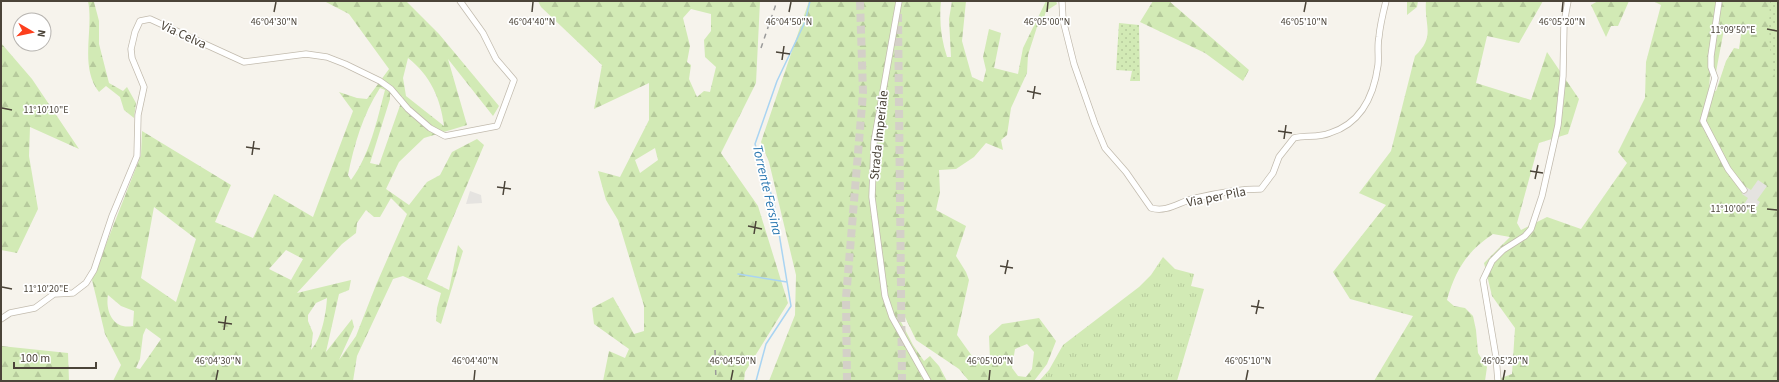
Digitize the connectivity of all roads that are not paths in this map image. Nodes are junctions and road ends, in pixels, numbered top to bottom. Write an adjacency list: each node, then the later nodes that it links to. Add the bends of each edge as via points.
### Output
1 (460, 1): 8 (street, Via Celva, via 483,33 496,60 514,80 497,126 445,136 430,128 380,80 333,59 306,54 244,62 150,19 140,21 131,49 144,87 138,115 137,156 112,216 94,270 86,283 73,293 54,294 35,308 10,313)
2 (899, 1): 9 (street, Strada Imperiale, via 874,142 872,197 884,296 892,317)
3 (1062, 1): 4 (street, Via per Pila, via 1063,20 1074,64 1094,124 1105,147 1151,208 1162,210 1194,198 1261,189 1273,173 1279,156 1294,138 1332,133 1362,112 1373,93 1378,64 1378,38)
4 (1386, 1)
5 (1568, 1): 10 (street, via 1564,23 1563,76 1558,125 1536,217 1525,236 1503,250 1492,261 1483,280)
6 (1720, 1): 7 (street, via 1710,56 1715,78 1703,121 1728,169)
7 (1744, 190)
8 (1, 319)
9 (928, 381)
10 (1498, 381)

